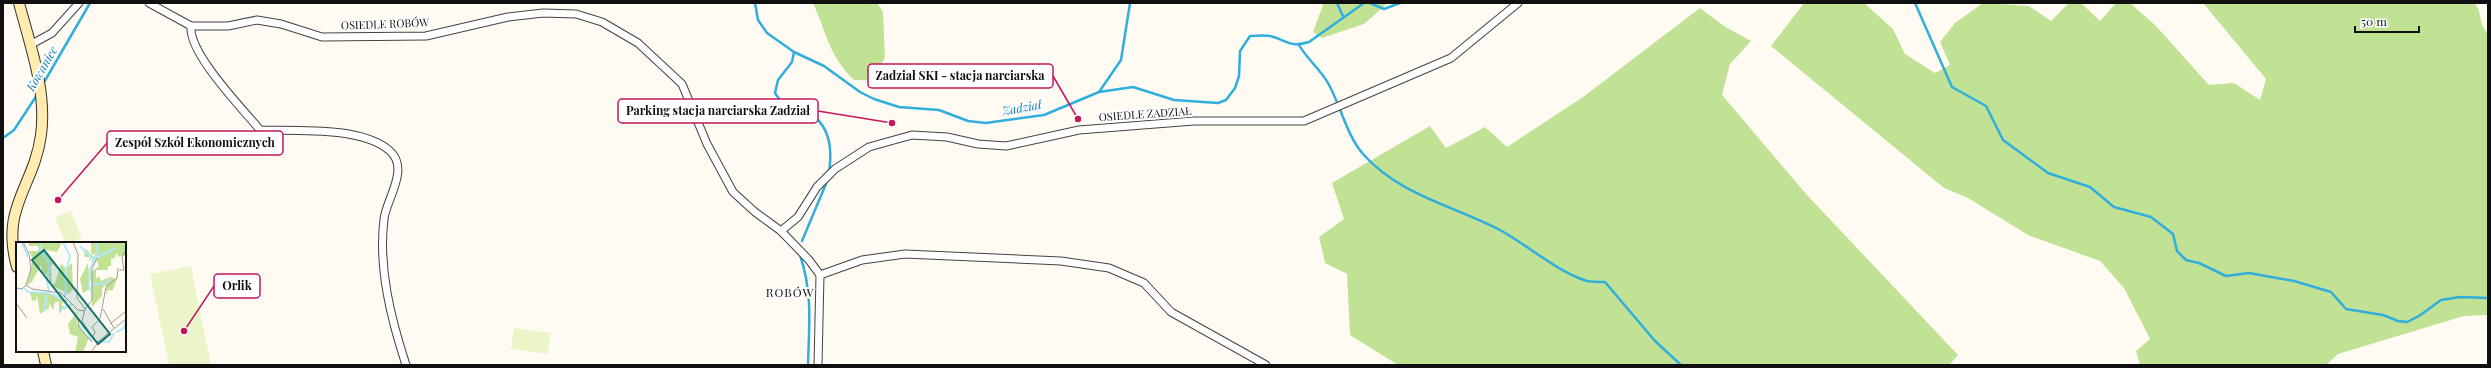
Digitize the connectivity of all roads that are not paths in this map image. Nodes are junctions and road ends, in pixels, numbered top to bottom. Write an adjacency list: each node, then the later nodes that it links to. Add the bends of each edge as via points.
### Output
1 (19, 3): 6 (street)
2 (79, 3): 6 (street, via 52,34)
3 (149, 3): 5 (street, OSIEDLE ROBÓW)
4 (1518, 3): 7 (street, OSIEDLE ZADZIAŁ, via 1451,58 1304,121 1194,121 1079,130 1006,146 978,144 947,137 912,136 869,147 835,169 821,182 804,210)
5 (191, 26): 7 (street, OSIEDLE ROBÓW, via 228,26 258,20 281,24 322,37 339,37 426,36 508,17 543,14 576,14 602,22 638,43 682,84 707,144 733,192 754,212); 12 (street, via 190,34 198,51 222,85 260,130 344,133 371,141 390,151 397,168 395,187 384,218 384,273)
6 (30, 44): 8 (street, via 42,106 39,146 12,219)
7 (781, 231): 9 (street, OSIEDLE ROBÓW)
8 (16, 262)
9 (820, 275): 13 (street); 14 (street, via 862,260 905,254 1061,261 1109,268 1144,283 1171,312)
10 (43, 352): 11 (street)
11 (46, 365)
12 (406, 365)
13 (818, 365)
14 (1266, 365)

